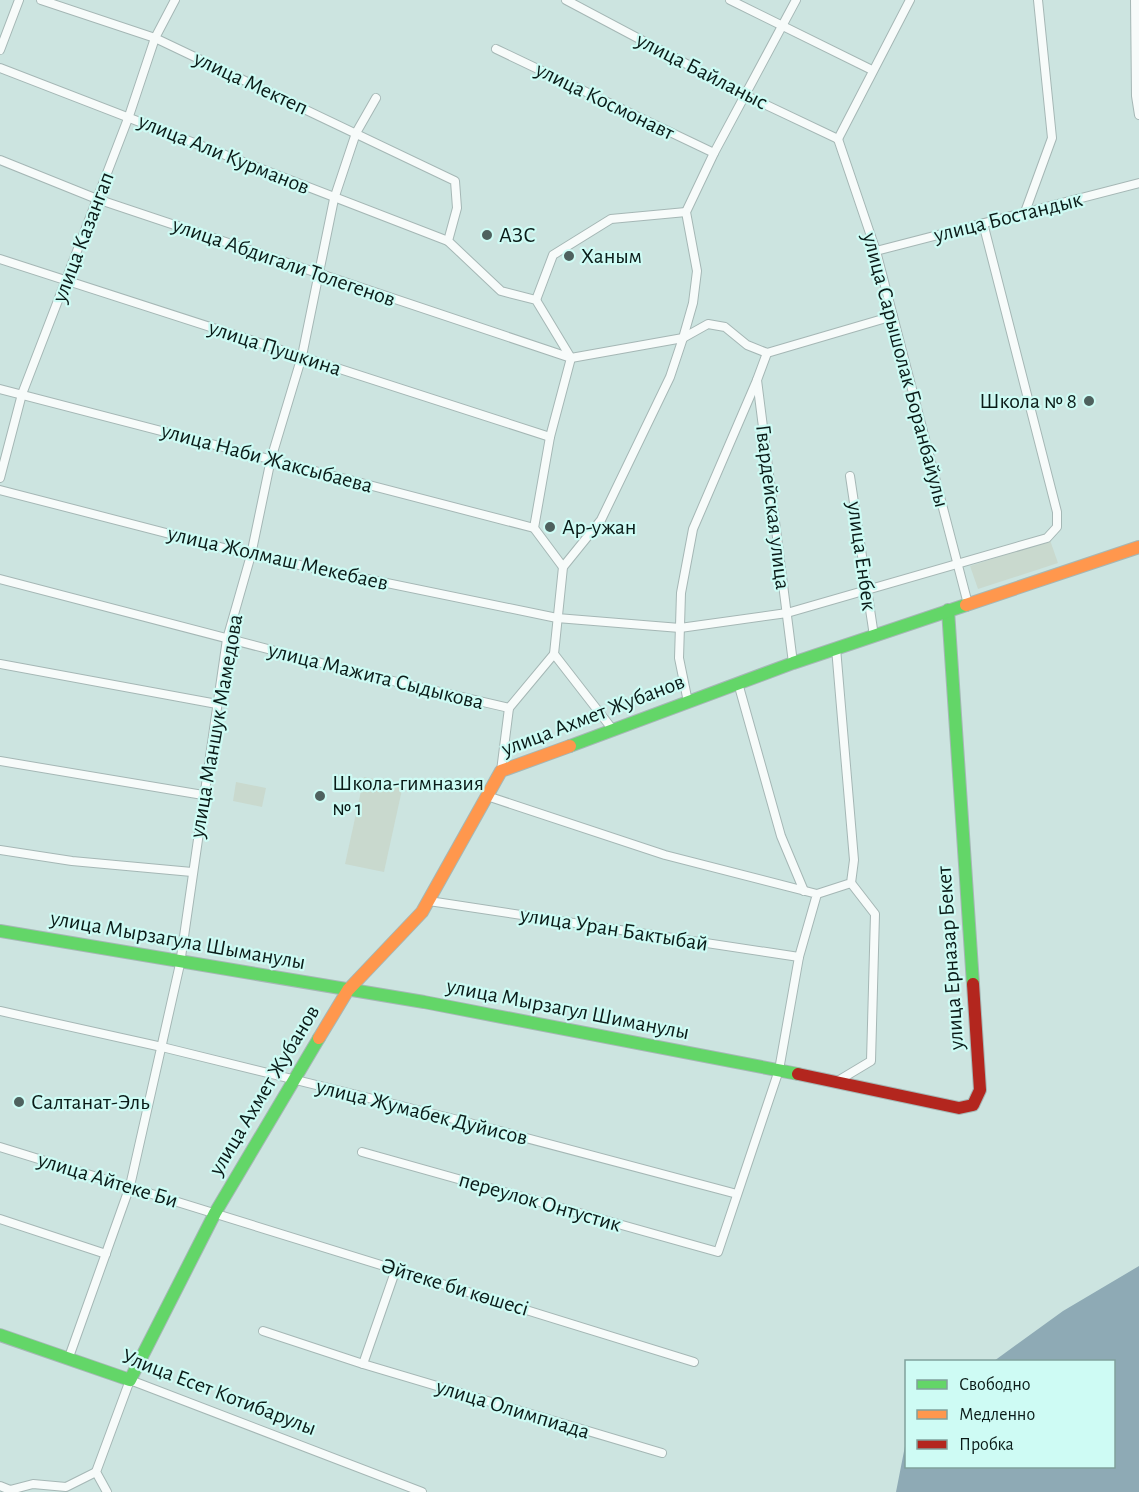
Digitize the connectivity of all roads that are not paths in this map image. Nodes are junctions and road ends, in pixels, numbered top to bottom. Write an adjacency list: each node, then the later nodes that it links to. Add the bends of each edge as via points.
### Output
1 (19, 0): 13 (street)
2 (41, 0): 11 (street, улица Мектеп)
3 (175, 0): 11 (street, улица Казангап)
4 (566, 0): 16 (street, улица Байланыс)
5 (730, 0): 10 (street)
6 (796, 0): 10 (street)
7 (910, 0): 15 (street)
8 (1038, 0): 28 (street, via 1052,138)
9 (1135, 0): 18 (street)
10 (783, 25): 15 (street); 16 (street)
11 (155, 38): 19 (street, улица Казангап); 20 (street, улица Мектеп)
12 (496, 49): 22 (street, улица Космонавт)
13 (0, 50)
14 (0, 68): 19 (street, улица Али Курманов)
15 (872, 70): 21 (street)
16 (746, 95): 21 (street, улица Байланыс); 22 (street)
17 (376, 98): 20 (street, улица Маншук Мамедова)
18 (1139, 115)
19 (129, 116): 25 (street, улица Казангап); 26 (street, улица Али Курманов)
20 (357, 134): 26 (street, улица Маншук Мамедова); 30 (street, улица Мектеп, via 455,181 457,208)
21 (838, 139): 31 (street, улица Сарышолак Боранбайулы)
22 (714, 153): 27 (street)
23 (0, 160): 25 (street, улица Абдигали Толегенов)
24 (1139, 183): 28 (street, улица Бостандык)
25 (97, 199): 33 (street, улица Абдигали Толегенов); 34 (street, улица Казангап)
26 (334, 199): 30 (street, улица Али Курманов); 33 (street, улица Маншук Мамедова)
27 (686, 212): 35 (street, via 611,219 553,255); 37 (street, via 697,271)
28 (1024, 212): 29 (street, улица Бостандык)
29 (983, 223): 31 (street, улица Бостандык); 52 (street, улица Жолмаш Мекебаев, via 1057,512 1057,527 1047,538)
30 (448, 241): 35 (street, via 501,291)
31 (876, 251): 36 (street, улица Сарышолак Боранбайулы)
32 (0, 259): 34 (street, улица Пушкина)
33 (318, 273): 39 (street, улица Маншук Мамедова); 40 (street, улица Абдигали Толегенов)
34 (67, 282): 39 (street, улица Пушкина); 43 (street, улица Казангап)
35 (536, 300): 40 (street)
36 (893, 316): 38 (street); 52 (street, улица Сарышолак Боранбайулы)
37 (683, 338): 38 (street, via 708,324 726,327 747,345); 40 (street); 53 (street, via 670,377 601,520)
38 (767, 353): 41 (street, Гвардейская улица)
39 (302, 356): 44 (street, улица Пушкина); 45 (street, улица Маншук Мамедова)
40 (571, 358): 44 (street)
41 (758, 380): 58 (street, Гвардейская улица); 60 (street, via 693,529 681,593)
42 (0, 389): 43 (street, улица Наби Жаксыбаева)
43 (22, 394): 45 (street, улица Наби Жаксыбаева); 47 (street, улица Казангап)
44 (550, 436): 49 (street)
45 (271, 459): 49 (street, улица Наби Жаксыбаева); 51 (street, улица Маншук Мамедова)
46 (850, 476): 55 (street, улица Енбек)
47 (0, 478)
48 (0, 490): 51 (street, улица Жолмаш Мекебаев)
49 (534, 528): 53 (street)
50 (1139, 547): 56 (main road, улица Ахмет Жубанов)
51 (251, 555): 59 (street, улица Жолмаш Мекебаев); 62 (street, улица Маншук Мамедова)
52 (957, 562): 55 (street, улица Жолмаш Мекебаев); 56 (street, улица Сарышолак Боранбайулы)
53 (564, 567): 59 (street)
54 (0, 579): 62 (street, улица Мажита Сыдыкова)
55 (867, 589): 58 (street, улица Жолмаш Мекебаев); 61 (street, улица Енбек)
56 (968, 604): 57 (main road, улица Ахмет Жубанов)
57 (948, 610): 61 (main road, улица Ахмет Жубанов); 90 (main road, улица Ерназар Бекет, via 980,1090 973,1105 958,1108)
58 (786, 613): 60 (street, улица Жолмаш Мекебаев); 65 (street, Гвардейская улица)
59 (557, 618): 60 (street, улица Жолмаш Мекебаев); 64 (street)
60 (680, 628): 68 (street, via 679,658)
61 (874, 636): 63 (main road, улица Ахмет Жубанов)
62 (227, 639): 69 (street, улица Маншук Мамедова); 70 (street, улица Мажита Сыдыкова)
63 (836, 648): 65 (main road, улица Ахмет Жубанов); 78 (street, via 854,860)
64 (554, 654): 70 (street); 71 (street)
65 (793, 663): 67 (main road, улица Ахмет Жубанов)
66 (0, 664): 69 (street)
67 (738, 684): 68 (main road, улица Ахмет Жубанов); 79 (street, via 781,836)
68 (688, 702): 71 (main road, улица Ахмет Жубанов)
69 (217, 704): 74 (street, улица Маншук Мамедова)
70 (509, 708): 73 (street)
71 (613, 730): 73 (main road, улица Ахмет Жубанов)
72 (0, 761): 74 (street)
73 (501, 771): 75 (main road, улица Ахмет Жубанов)
74 (203, 795): 77 (street, улица Маншук Мамедова)
75 (487, 796): 79 (street, via 665,855); 81 (main road, улица Ахмет Жубанов)
76 (0, 850): 77 (street)
77 (192, 872): 84 (street, улица Маншук Мамедова)
78 (851, 883): 80 (street); 90 (street, via 875,914 871,1061)
79 (804, 891): 80 (street)
80 (816, 894): 83 (street)
81 (429, 901): 83 (street, улица Уран Бактыбай); 85 (main road, улица Ахмет Жубанов)
82 (0, 931): 84 (main road, улица Мырзагула Шыманулы)
83 (799, 957): 88 (street)
84 (180, 963): 85 (main road, улица Мырзагула Шыманулы); 87 (street, улица Маншук Мамедова)
85 (348, 990): 88 (main road, улица Мырзагул Шиманулы); 89 (main road, улица Ахмет Жубанов)
86 (0, 1011): 87 (street, улица Жумабек Дуйисов)
87 (162, 1047): 89 (street, улица Жумабек Дуйисов); 93 (street, улица Маншук Мамедова)
88 (779, 1070): 90 (main road, улица Ерназар Бекет); 94 (street)
89 (294, 1080): 94 (street, улица Жумабек Дуйисов); 95 (main road, улица Ахмет Жубанов)
90 (836, 1082)
91 (0, 1147): 93 (street, улица Айтеке Би)
92 (362, 1152): 94 (street, переулок Онтустик, via 718,1252)
93 (130, 1186): 95 (street, улица Айтеке Би); 97 (street, улица Маншук Мамедова)
94 (737, 1194)
95 (215, 1213): 98 (street, Әйтеке би көшесі); 104 (main road, улица Ахмет Жубанов)
96 (0, 1219): 97 (street)
97 (106, 1254): 101 (street, улица Маншук Мамедова)
98 (396, 1269): 102 (street, Әйтеке би көшесі); 103 (street)
99 (263, 1331): 103 (street, улица Олимпиада)
100 (0, 1335): 101 (main road, Улица Есет Котибарулы)
101 (69, 1357): 104 (main road, Улица Есет Котибарулы)
102 (694, 1362)
103 (363, 1364): 105 (street, улица Олимпиада)
104 (130, 1380): 106 (street); 110 (street, Улица Есет Котибарулы)
105 (662, 1454)
106 (96, 1472): 108 (street, via 66,1487 33,1484); 109 (street)
107 (0, 1486): 108 (street)
108 (10, 1491)
109 (107, 1492)
110 (422, 1492)

